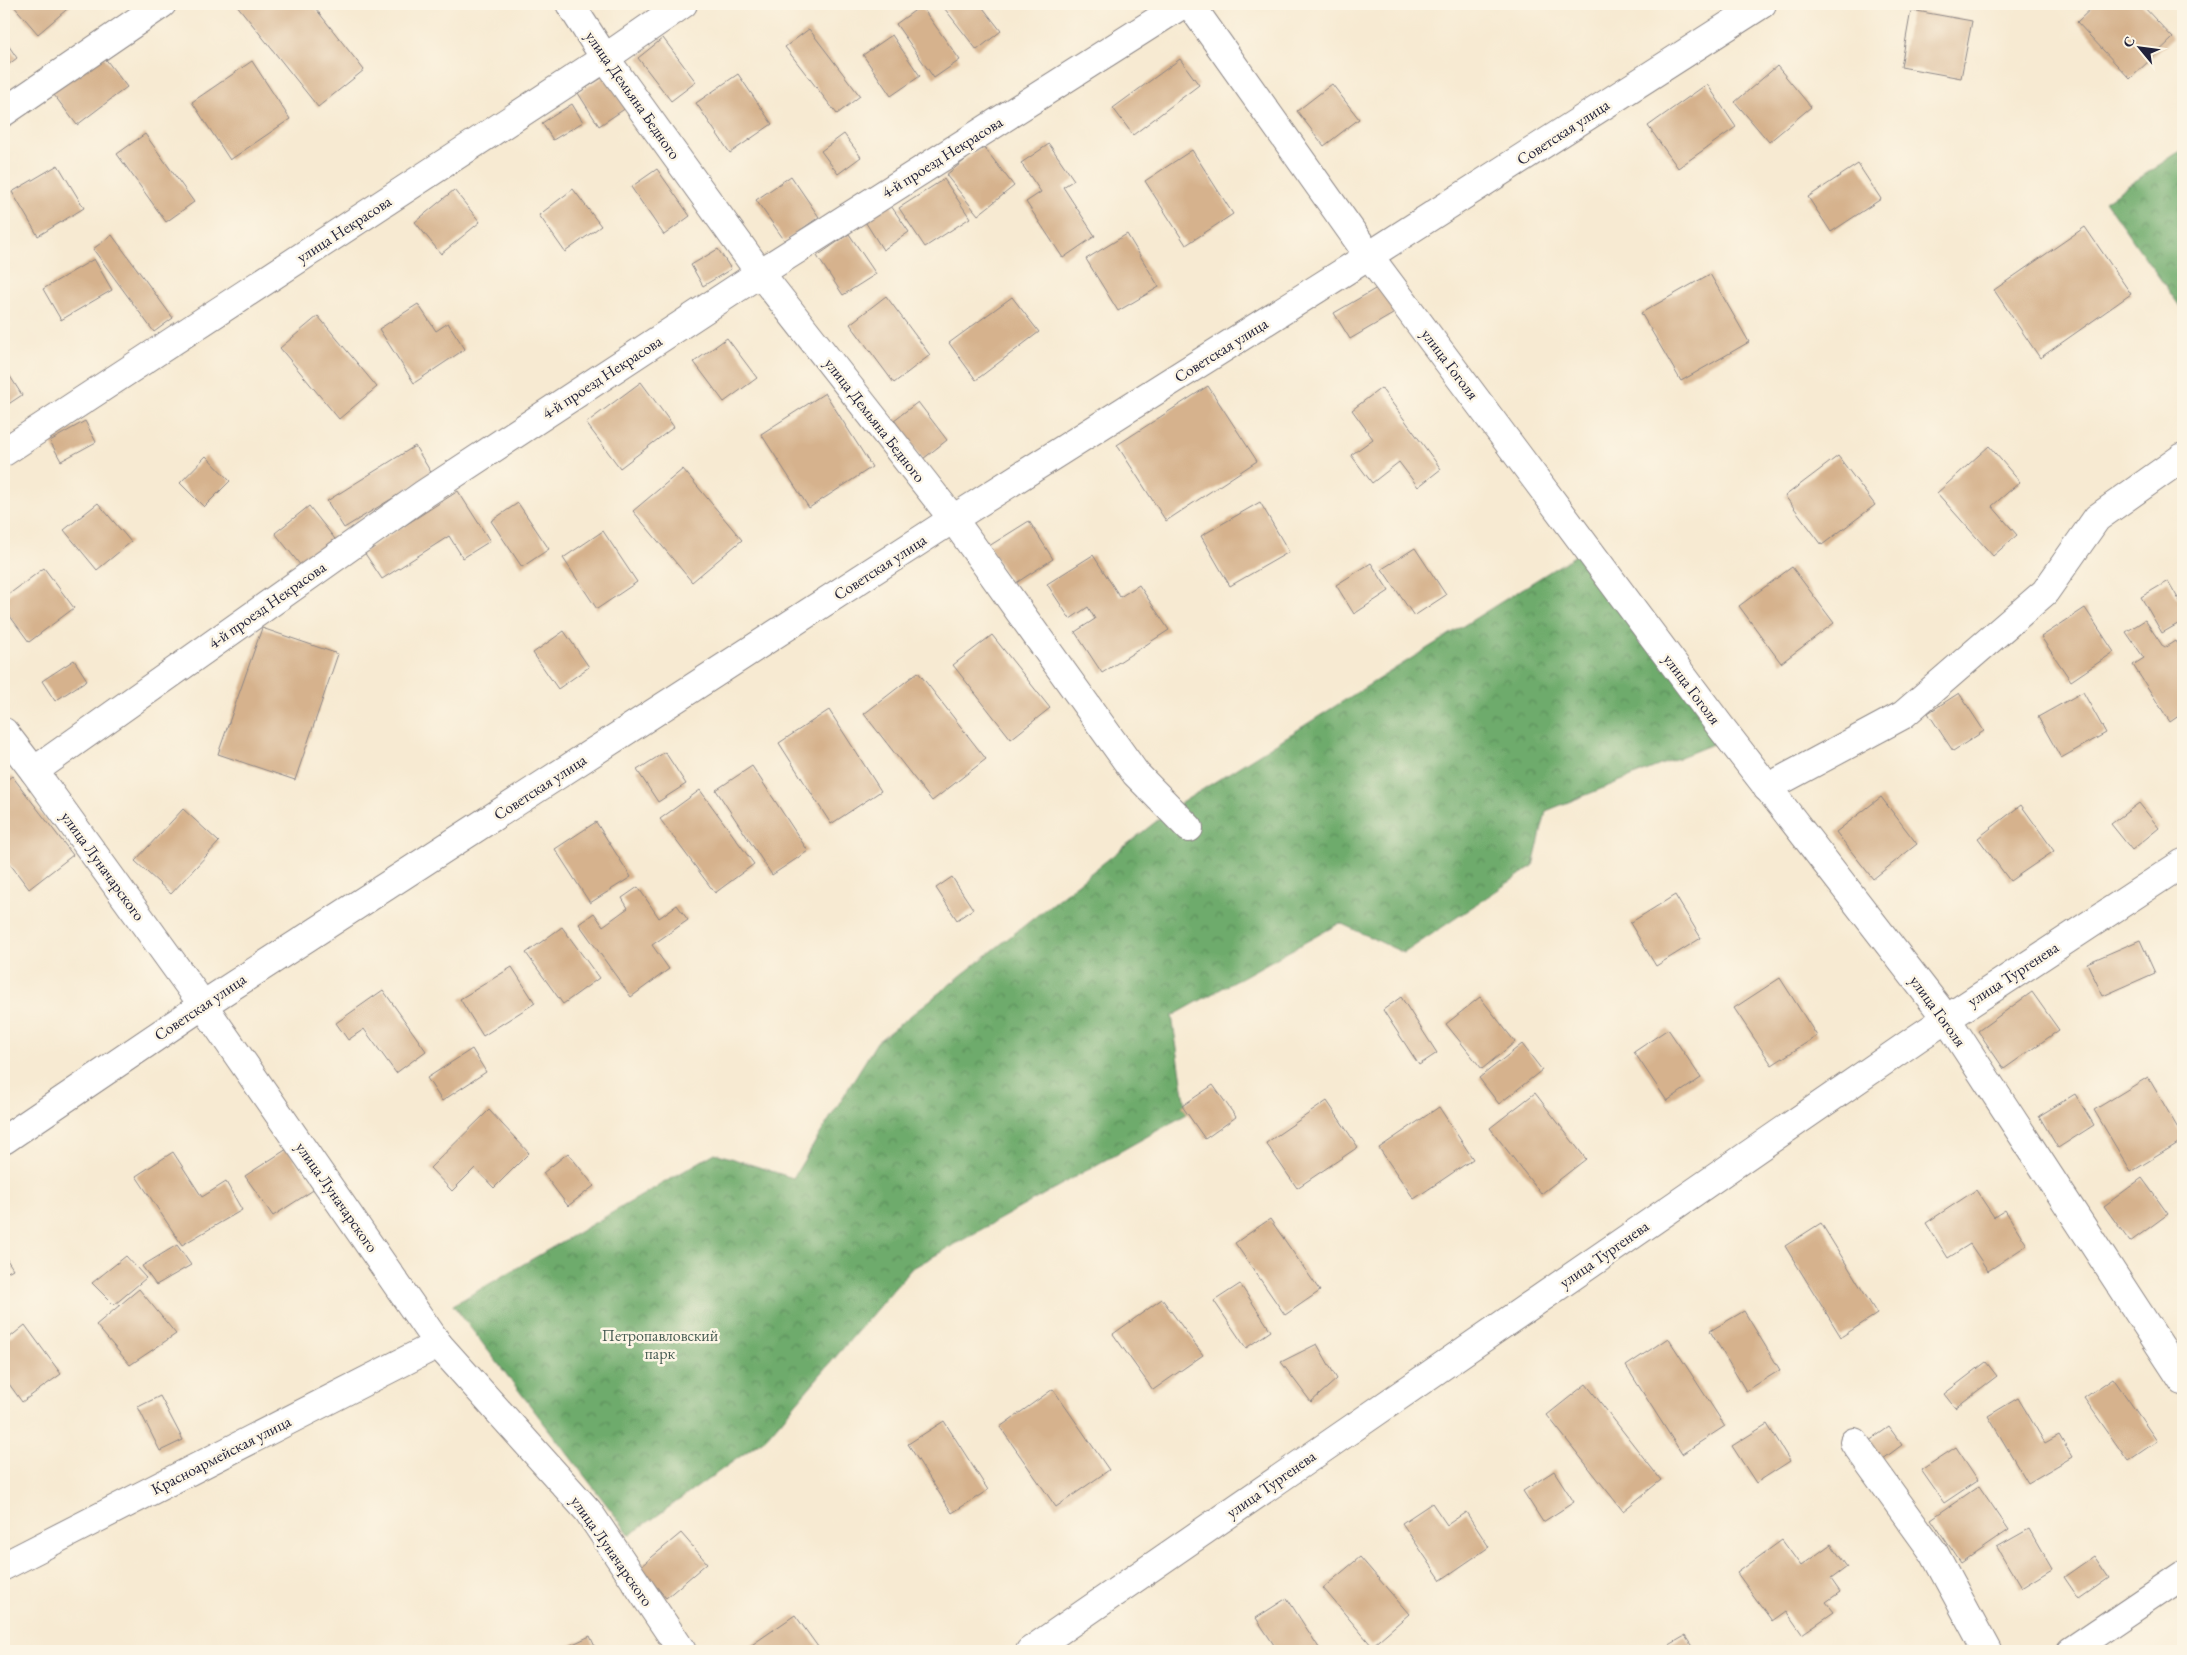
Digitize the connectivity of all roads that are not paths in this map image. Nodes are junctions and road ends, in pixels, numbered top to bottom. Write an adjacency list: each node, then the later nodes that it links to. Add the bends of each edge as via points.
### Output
1 (162, 4): 8 (street)
2 (570, 4): 7 (street, улица Демьяна Бедного)
3 (683, 4): 7 (street, улица Некрасова)
4 (1183, 4): 10 (street, 4-й проезд Некрасова)
5 (1190, 4): 9 (street, улица Гоголя)
6 (1762, 4): 9 (street, Советская улица)
7 (605, 58): 10 (street, улица Демьяна Бедного); 11 (street, улица Некрасова)
8 (4, 112)
9 (1370, 256): 13 (street, Советская улица); 16 (street, улица Гоголя)
10 (760, 273): 13 (street, улица Демьяна Бедного); 15 (street, 4-й проезд Некрасова, via 424,494)
11 (4, 452)
12 (2183, 457): 16 (street, via 2097,518 2045,592 1903,715)
13 (953, 519): 17 (street, улица Демьяна Бедного, via 1136,774); 19 (street, Советская улица)
14 (4, 732): 15 (street, улица Луначарского)
15 (34, 771): 19 (street, улица Луначарского)
16 (1767, 788): 20 (street, улица Гоголя)
17 (1189, 828)
18 (2183, 863): 20 (street, улица Тургенева)
19 (203, 1005): 21 (street, Советская улица); 22 (street, улица Луначарского)
20 (1946, 1018): 23 (street, улица Гоголя); 28 (street, улица Тургенева)
21 (4, 1140)
22 (438, 1344): 25 (street, Красноармейская улица); 27 (street, улица Луначарского, via 588,1511)
23 (2183, 1381)
24 (1854, 1442): 29 (street, via 1934,1554)
25 (4, 1566)
26 (2183, 1575): 30 (street)
27 (682, 1651)
28 (1030, 1651)
29 (1987, 1651)
30 (2071, 1651)

